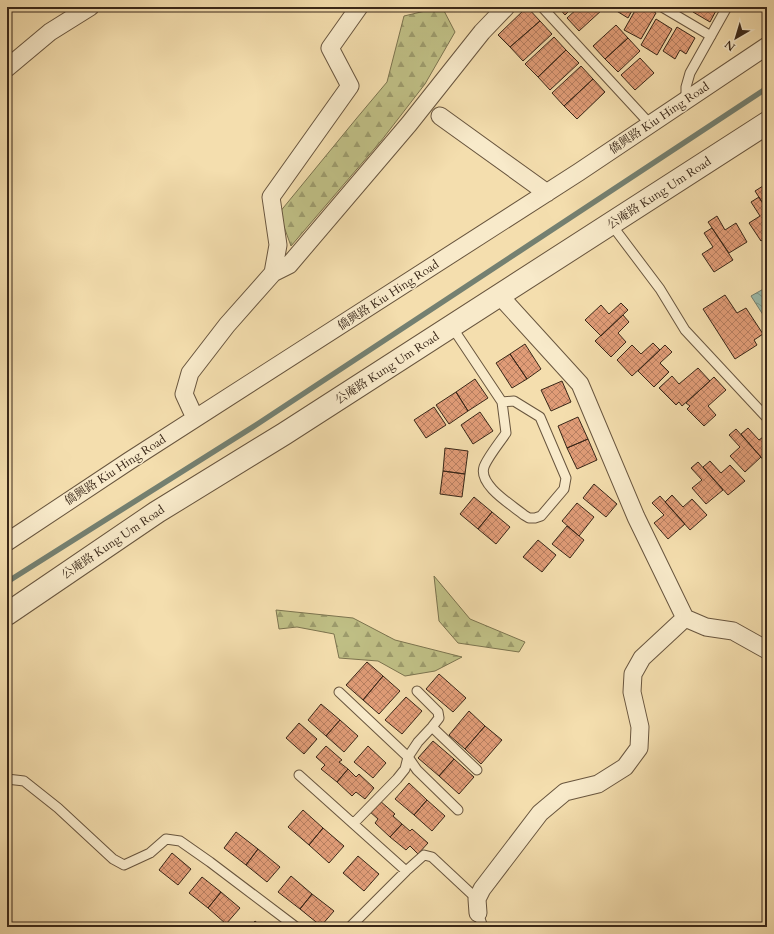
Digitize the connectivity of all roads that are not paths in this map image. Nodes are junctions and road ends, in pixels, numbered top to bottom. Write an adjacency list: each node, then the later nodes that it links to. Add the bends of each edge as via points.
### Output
1 (90, 7): 9 (street, via 50,32)
2 (359, 7): 16 (street, via 330,48 350,86 271,196 278,245)
3 (506, 7): 16 (street, via 482,32 409,124 289,265)
4 (542, 7): 13 (lane)
5 (662, 7): 7 (lane)
6 (727, 7): 7 (lane)
7 (711, 36): 10 (lane, via 690,73)
8 (767, 46): 10 (street, 僑興路 Kiu Hing Road)
9 (7, 68)
10 (686, 101): 13 (street, 僑興路 Kiu Hing Road)
11 (440, 116): 14 (street)
12 (767, 123): 15 (street, 公庵路 Kung Um Road)
13 (650, 124): 14 (street, 僑興路 Kiu Hing Road)
14 (547, 193): 20 (street, 僑興路 Kiu Hing Road)
15 (611, 224): 17 (street, 公庵路 Kung Um Road); 21 (lane, via 660,289 685,330)
16 (273, 273): 20 (street, via 227,325 190,373 184,394)
17 (500, 296): 18 (street, 公庵路 Kung Um Road); 24 (street, via 580,384 636,517)
18 (452, 326): 19 (lane); 23 (street, 公庵路 Kung Um Road, via 291,430 157,512)
19 (502, 402): 19 (lane, via 514,401 540,417 566,478 564,489 541,516 535,518 524,515 489,486 484,477 484,466 506,433)
20 (195, 418): 22 (street, 僑興路 Kiu Hing Road)
21 (767, 418)
22 (7, 542)
23 (7, 614)
24 (685, 618): 25 (street, via 706,627 733,631); 36 (street, via 642,658 633,674 632,692 640,727 639,748 625,767 598,784 565,792 540,813 482,889)
25 (767, 650)
26 (417, 691): 28 (lane, via 438,712 439,718)
27 (338, 692): 29 (lane)
28 (432, 728): 29 (lane); 30 (lane)
29 (408, 757): 33 (lane, via 417,770); 34 (lane, via 405,769 397,779)
30 (477, 770)
31 (299, 775): 34 (lane)
32 (7, 780): 37 (lane, via 24,781 58,808 113,859 124,865 150,853 166,839 180,841)
33 (458, 810)
34 (354, 823): 35 (lane)
35 (406, 871): 36 (lane, via 424,855 432,857); 38 (lane)
36 (479, 913)
37 (296, 927)
38 (350, 927)

